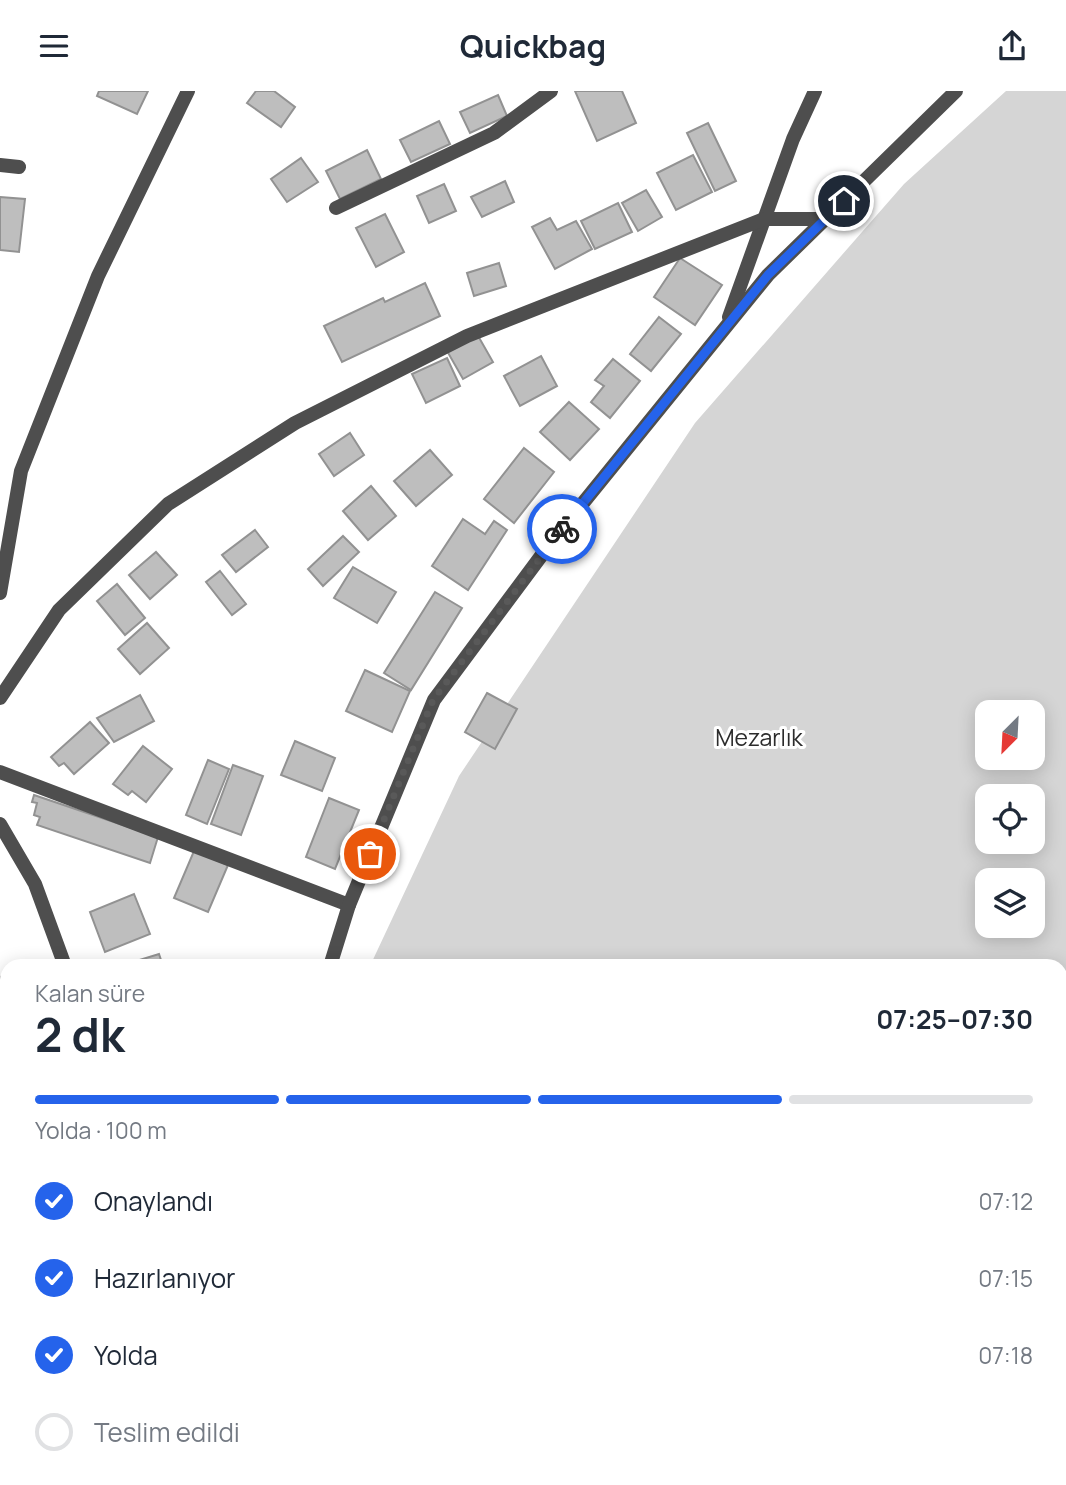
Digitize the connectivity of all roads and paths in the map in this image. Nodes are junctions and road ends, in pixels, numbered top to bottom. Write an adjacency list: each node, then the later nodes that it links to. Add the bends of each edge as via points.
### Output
1 (188, 91): 11 (street, via 98,276 21,471)
2 (551, 91): 7 (street, via 494,133)
3 (815, 91): 8 (street)
4 (956, 91): 9 (street)
5 (0, 165): 6 (street)
6 (19, 167)
7 (335, 208)
8 (764, 219): 9 (street); 10 (street); 12 (street, via 467,336 295,423 168,504 59,610)
9 (825, 219): 10 (street, via 768,275)
10 (725, 328): 15 (street, via 553,540 433,700)
11 (0, 593)
12 (0, 698)
13 (0, 772): 15 (street)
14 (0, 824): 16 (street, via 35,884)
15 (349, 905): 17 (street)
16 (62, 959)
17 (332, 959)

